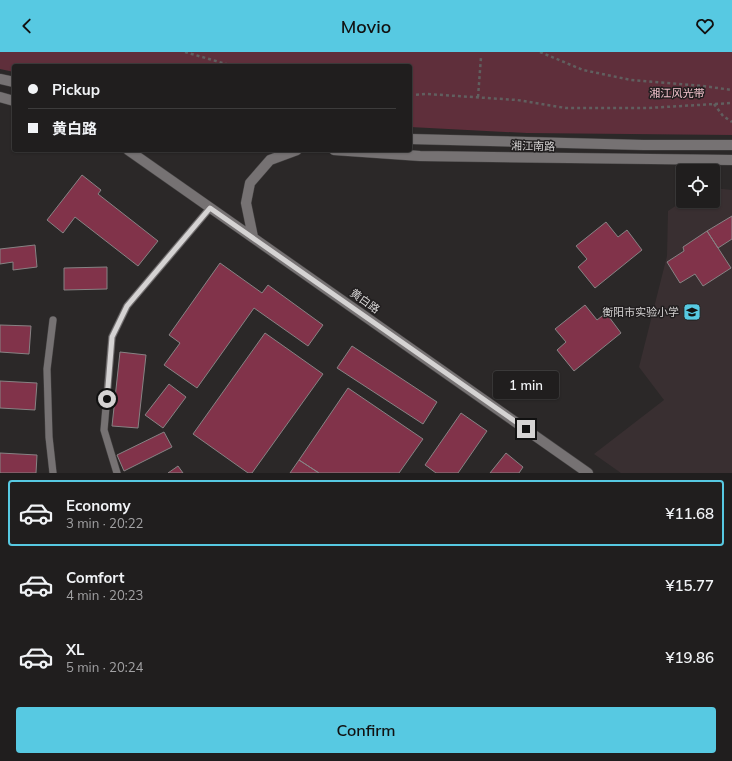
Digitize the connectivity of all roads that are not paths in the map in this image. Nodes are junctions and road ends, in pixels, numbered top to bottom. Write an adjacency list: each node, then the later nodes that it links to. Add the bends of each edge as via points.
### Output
1 (0, 79): 2 (main road)
2 (12, 82)
3 (0, 97): 4 (main road)
4 (12, 100)
5 (412, 138): 6 (main road, 湘江南路, via 635,145)
6 (732, 145)
7 (131, 152): 11 (main road, 黄白路)
8 (292, 152): 12 (main road, via 270,160 250,183 246,203)
9 (363, 152): 10 (main road, 湘江南路, via 420,156)
10 (732, 160)
11 (210, 208): 12 (main road, 黄白路); 15 (lane, via 127,306 112,337 104,430)
12 (253, 237): 16 (main road, 黄白路)
13 (53, 320): 14 (lane, via 47,369)
14 (53, 473)
15 (117, 473)
16 (588, 473)

